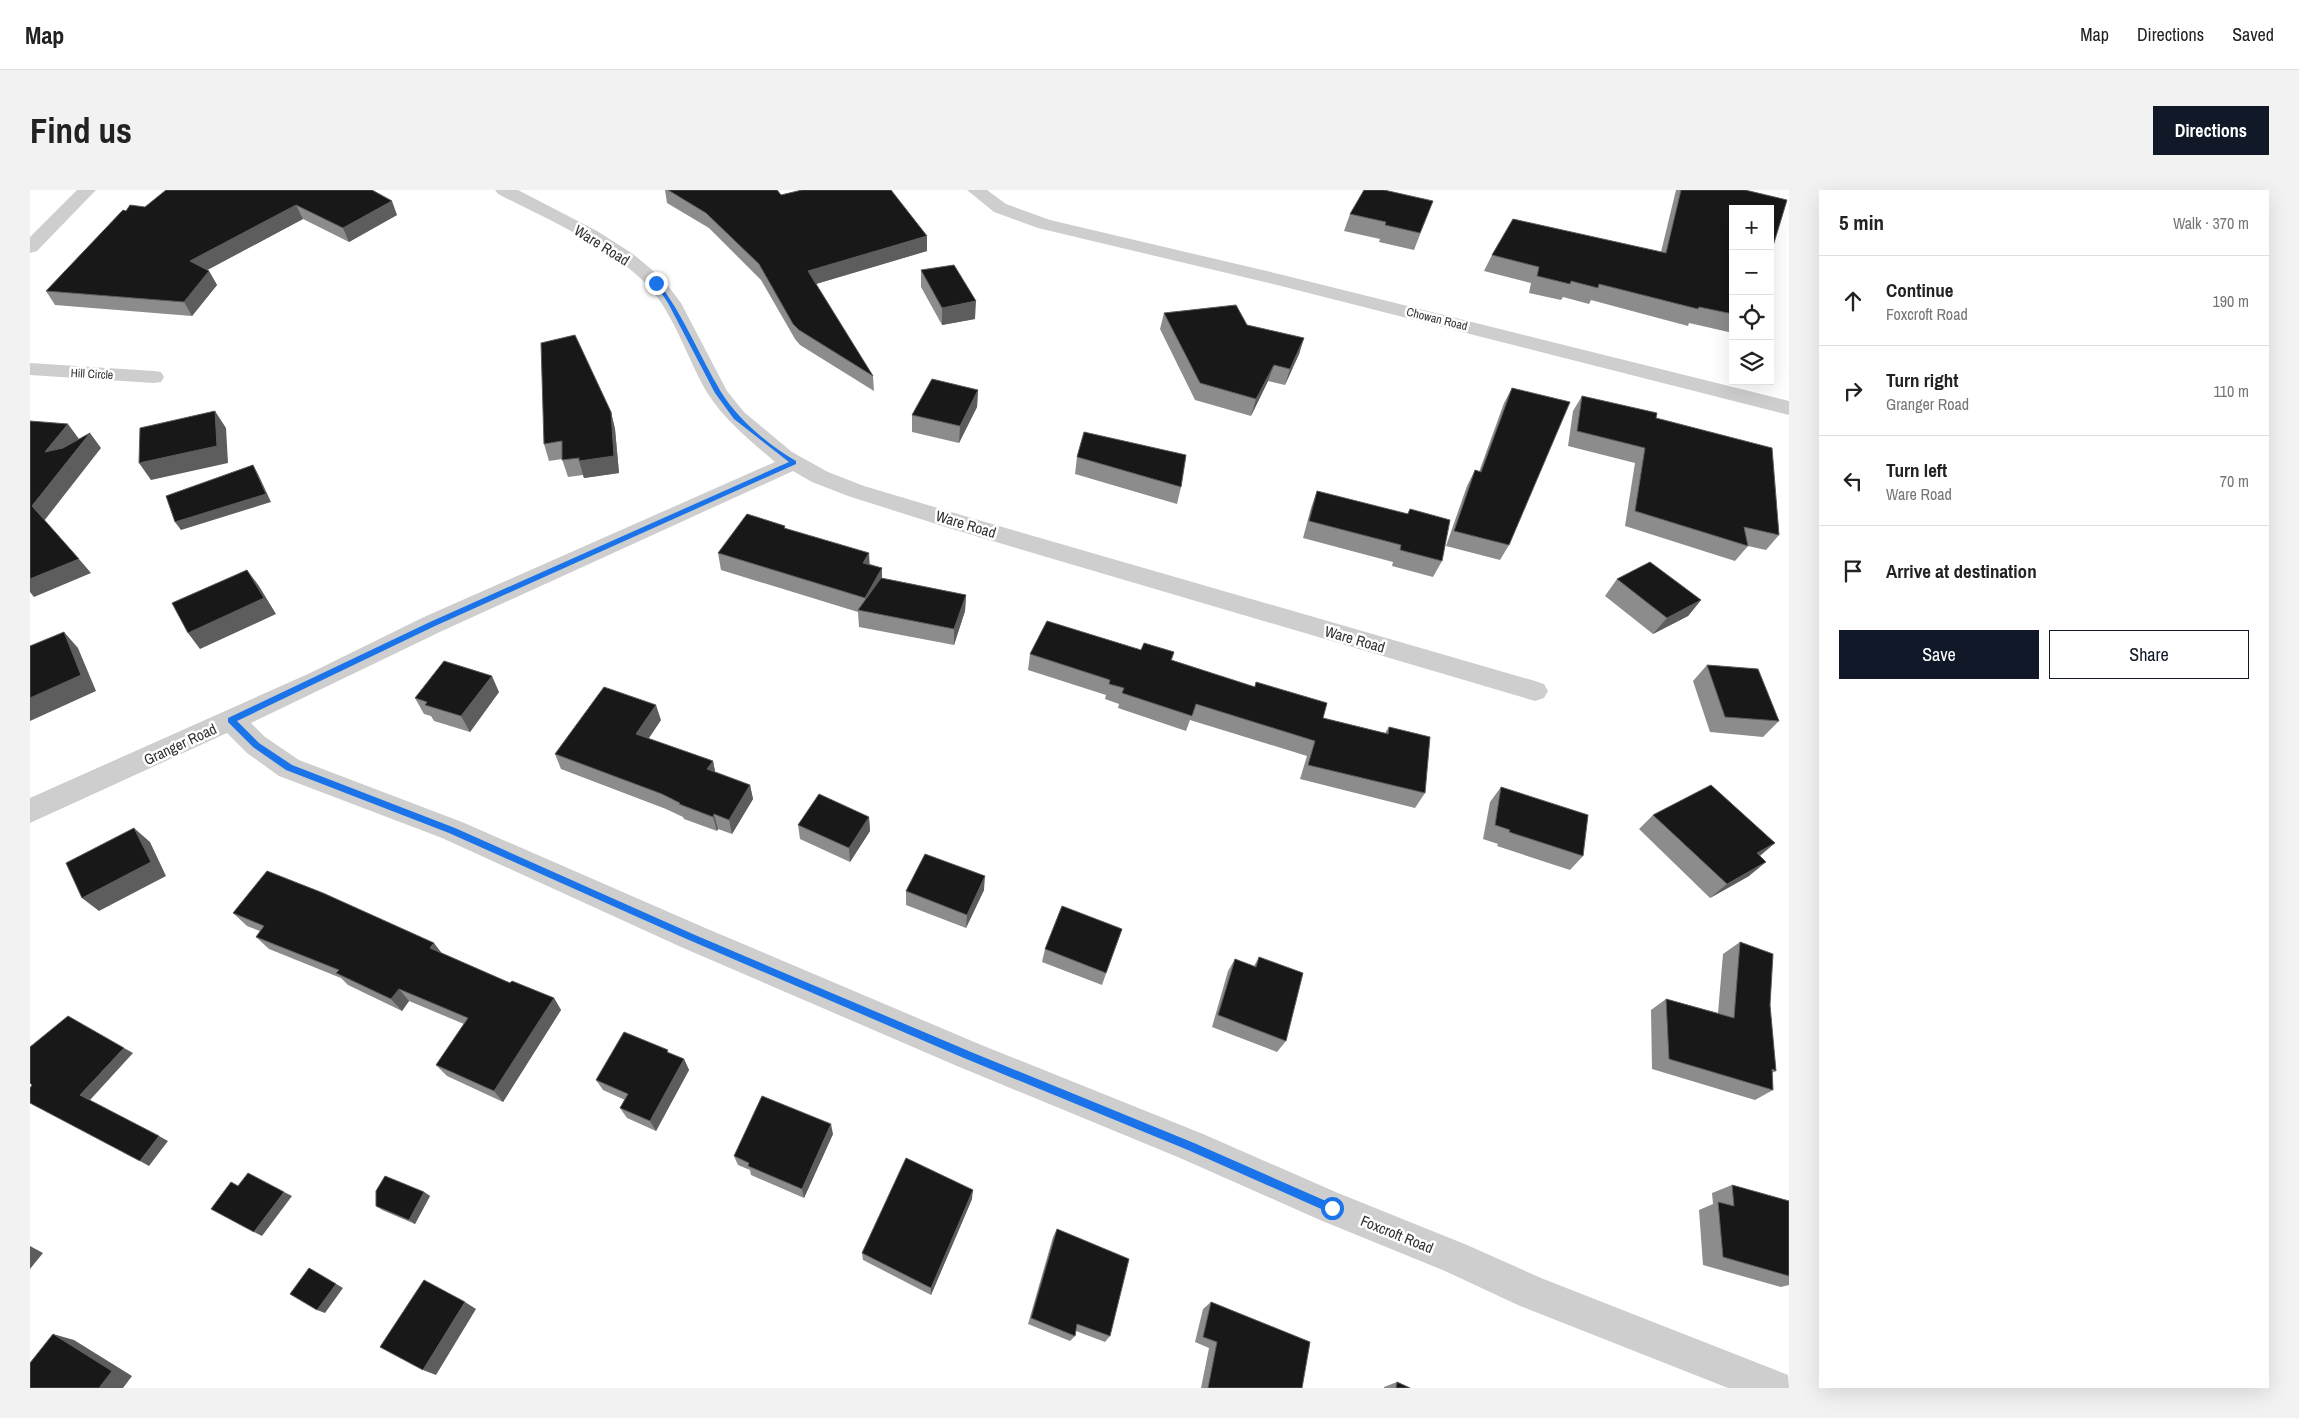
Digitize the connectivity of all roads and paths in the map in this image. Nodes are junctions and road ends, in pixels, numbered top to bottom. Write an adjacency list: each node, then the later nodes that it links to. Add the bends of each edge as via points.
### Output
1 (88, 190): 4 (street)
2 (504, 190): 8 (street, Ware Road, via 591,235 656,283 671,303 718,393 736,417)
3 (976, 190): 7 (street, Chowan Road, via 1000,208 1017,215 1084,233)
4 (30, 247)
5 (30, 369): 6 (street, Hill Circle)
6 (154, 377)
7 (1789, 408)
8 (794, 462): 9 (street, Ware Road, via 829,480 894,502); 10 (street, Granger Road, via 442,620)
9 (1535, 691)
10 (231, 720): 11 (street, Granger Road); 12 (street, Foxcroft Road, via 256,745 289,768 452,830 968,1055 1191,1146 1533,1293)
11 (30, 812)
12 (1775, 1388)

